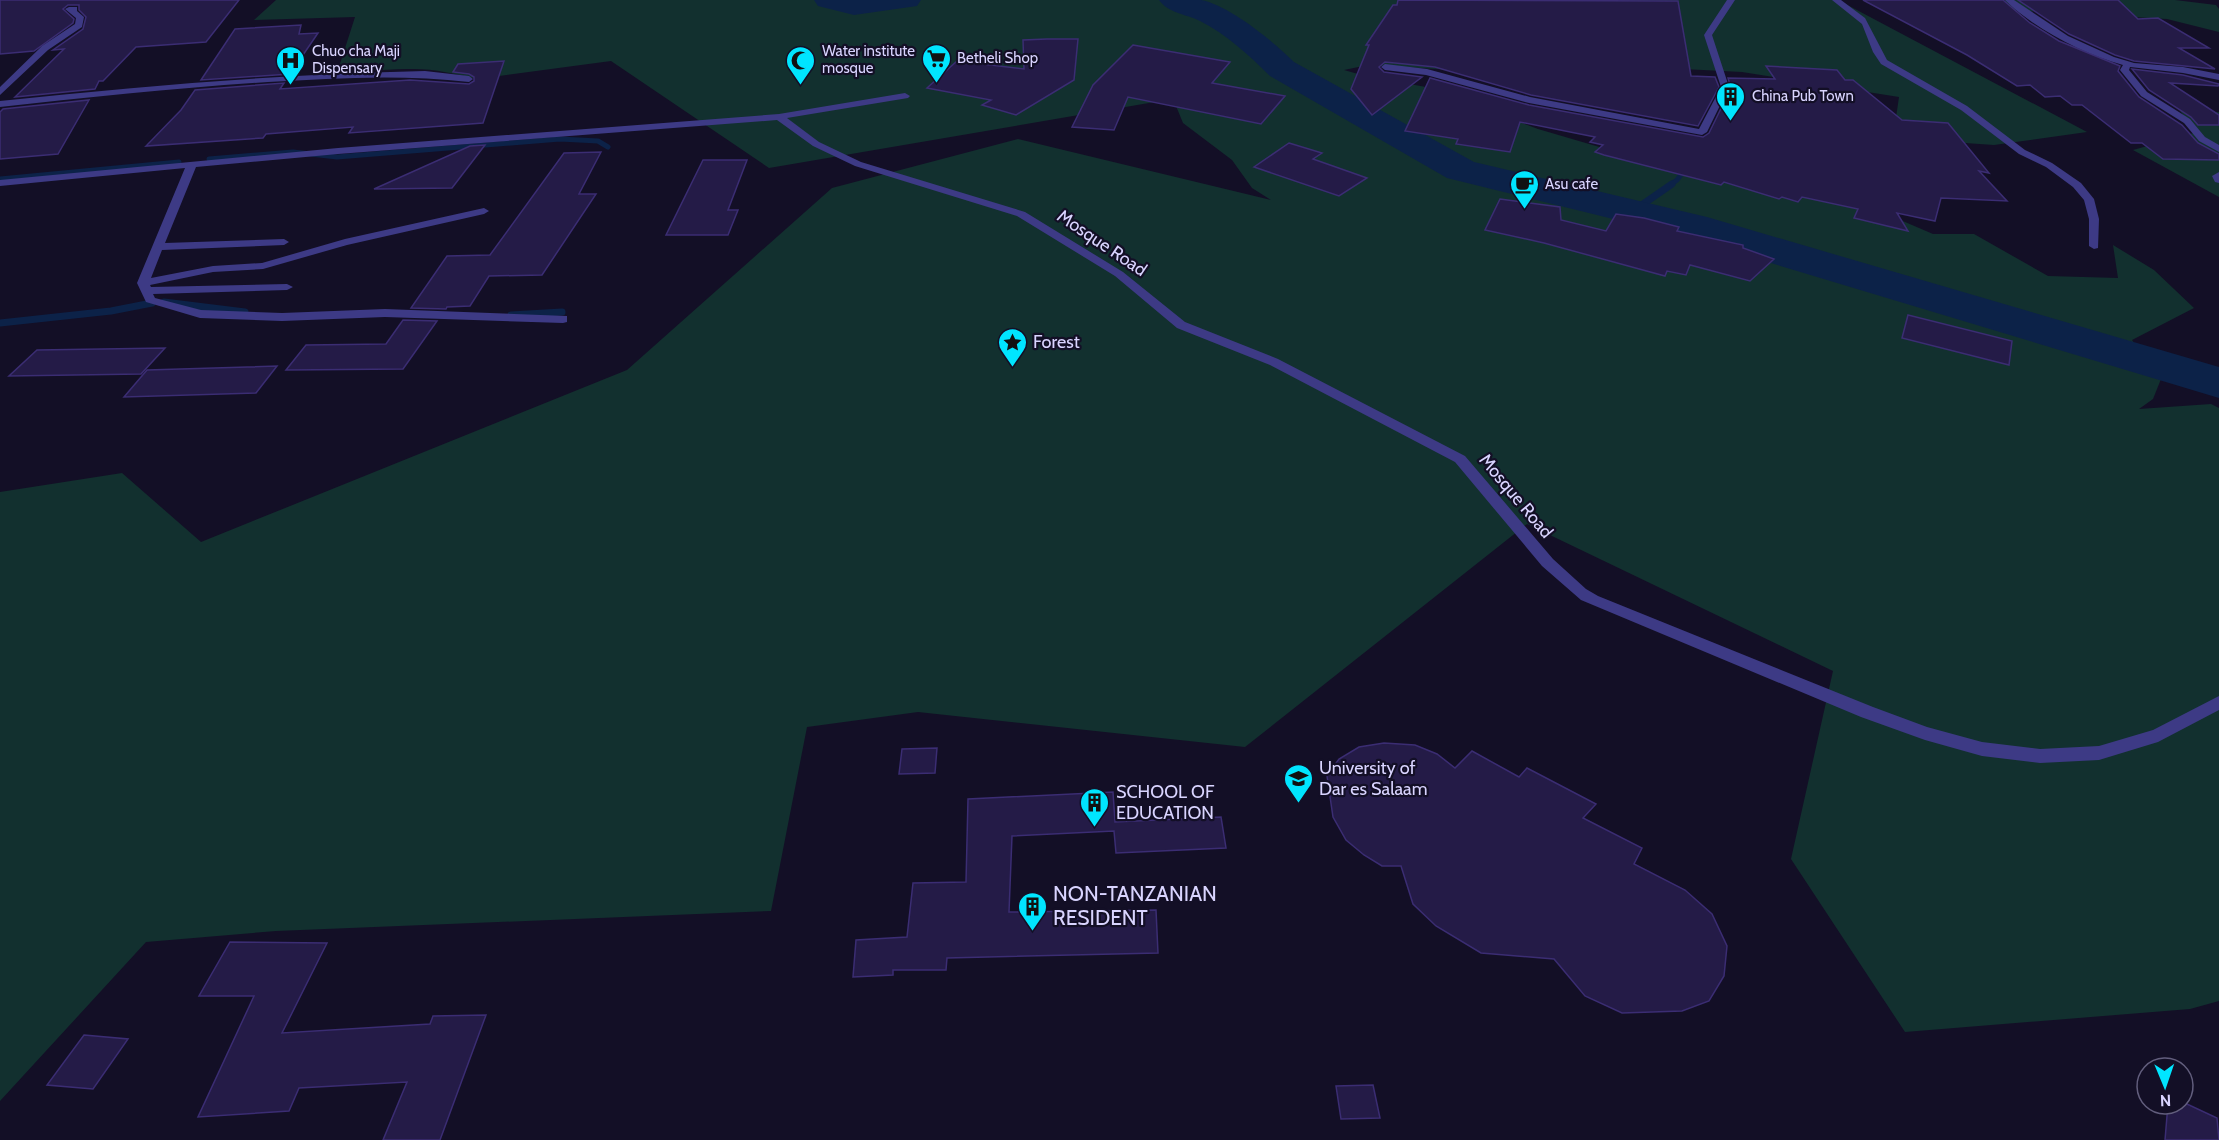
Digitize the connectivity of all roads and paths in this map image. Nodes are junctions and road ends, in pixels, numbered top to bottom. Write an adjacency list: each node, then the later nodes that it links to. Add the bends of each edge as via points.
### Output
1 (1731, 0): 6 (street, via 1708,35 1725,87 1702,132 1529,99 1427,72)
2 (1836, 0): 20 (street, via 1864,21 1884,62 1964,108 2022,152 2077,185 2089,199)
3 (2009, 0): 5 (street, via 2041,24)
4 (74, 9): 9 (street, via 69,9 80,17 79,25 45,48)
5 (2128, 64): 7 (street); 13 (street, via 2124,70 2144,94 2187,121 2202,139)
6 (1385, 67)
7 (2219, 77)
8 (469, 79): 11 (street, via 425,74 326,76)
9 (0, 92)
10 (905, 96): 12 (street)
11 (0, 104)
12 (779, 117): 14 (street); 25 (street, Mosque Road, via 816,144 858,164 1021,214 1119,274 1181,326 1274,362 1460,459 1483,482 1550,568 1583,595 1738,659 1943,741 2011,755 2052,758 2108,752 2152,738)
13 (2219, 149)
14 (192, 164): 17 (street); 21 (street)
15 (2219, 175): 16 (street)
16 (2219, 180)
17 (0, 183)
18 (484, 211): 22 (street, via 345,242 263,266 213,270)
19 (284, 242): 21 (street)
20 (2094, 246)
21 (157, 247): 22 (street)
22 (145, 287): 23 (street); 24 (street, via 150,300 200,314 282,317 385,313)
23 (287, 287)
24 (563, 319)
25 (2219, 702)

